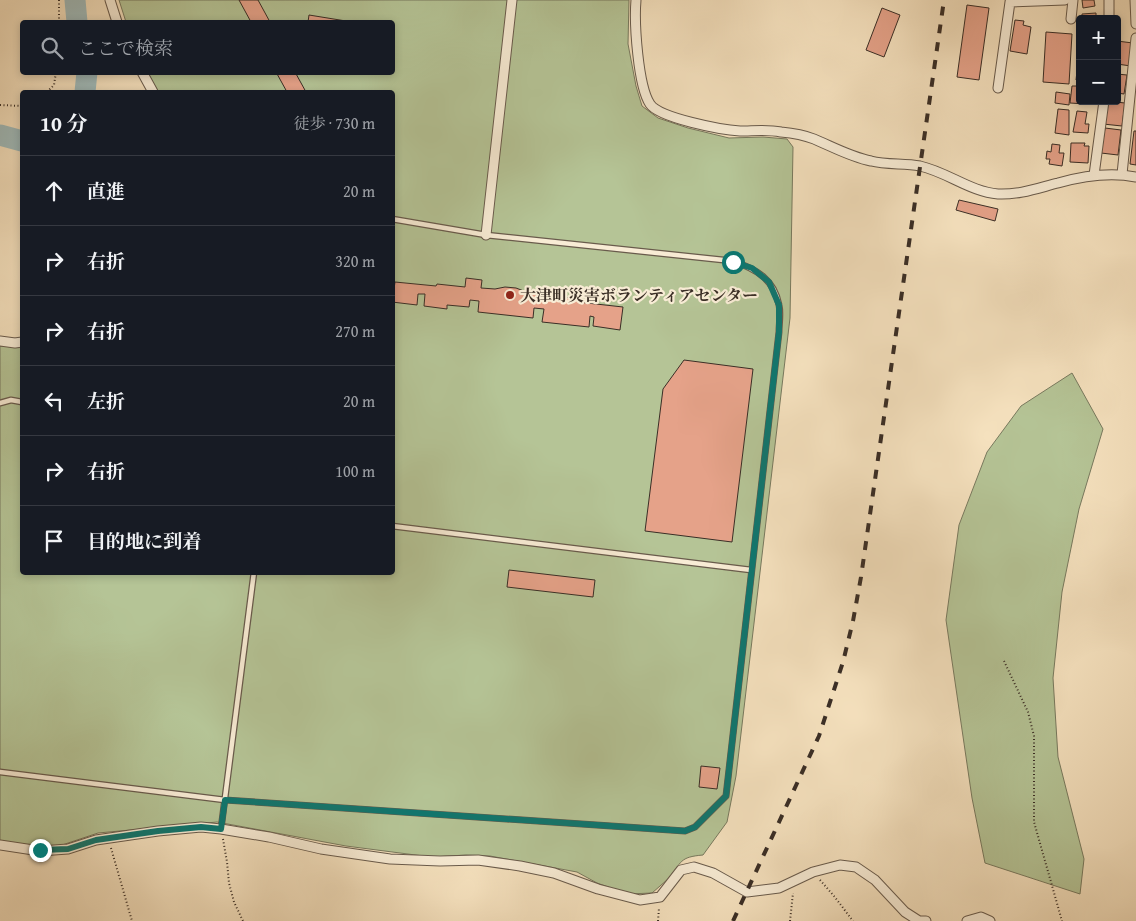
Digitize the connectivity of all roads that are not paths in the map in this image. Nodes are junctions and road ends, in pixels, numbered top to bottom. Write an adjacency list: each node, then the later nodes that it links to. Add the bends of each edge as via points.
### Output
1 (110, 0): 10 (street)
2 (512, 0): 21 (street)
3 (636, 0): 18 (street, via 636,44 644,86 650,104 661,113 697,124 739,131 780,131 812,138 852,156 920,166 997,194 1022,193)
4 (1066, 0): 14 (street, via 1010,2)
5 (1074, 0): 9 (street)
6 (1110, 0): 8 (street)
7 (1135, 0): 11 (street)
8 (1109, 15)
9 (1071, 19)
10 (116, 20)
11 (1136, 24)
12 (1136, 38): 17 (street)
13 (144, 75): 15 (street)
14 (998, 88)
15 (152, 90)
16 (1103, 105): 18 (street)
17 (1122, 174): 18 (street); 19 (street)
18 (1094, 175)
19 (1136, 177)
20 (395, 220): 21 (lane)
21 (486, 235): 27 (lane, via 733,262 752,268 769,282 779,305 779,332)
22 (0, 341): 23 (street)
23 (20, 342)
24 (20, 402): 25 (lane)
25 (0, 403)
26 (395, 526): 27 (lane)
27 (751, 570): 30 (lane, via 726,796 695,827 685,831)
28 (254, 575): 30 (lane)
29 (0, 772): 30 (lane)
30 (225, 800): 31 (lane)
31 (221, 829): 32 (street, via 201,827 109,838 68,849); 33 (street, via 390,859 495,862 554,873 640,900 660,897 681,870 694,867 712,872 747,892 779,888 813,872 840,865 856,866 875,880 905,912)
32 (0, 846)
33 (926, 921)
34 (967, 921): 35 (street, via 981,917)
35 (990, 921)

